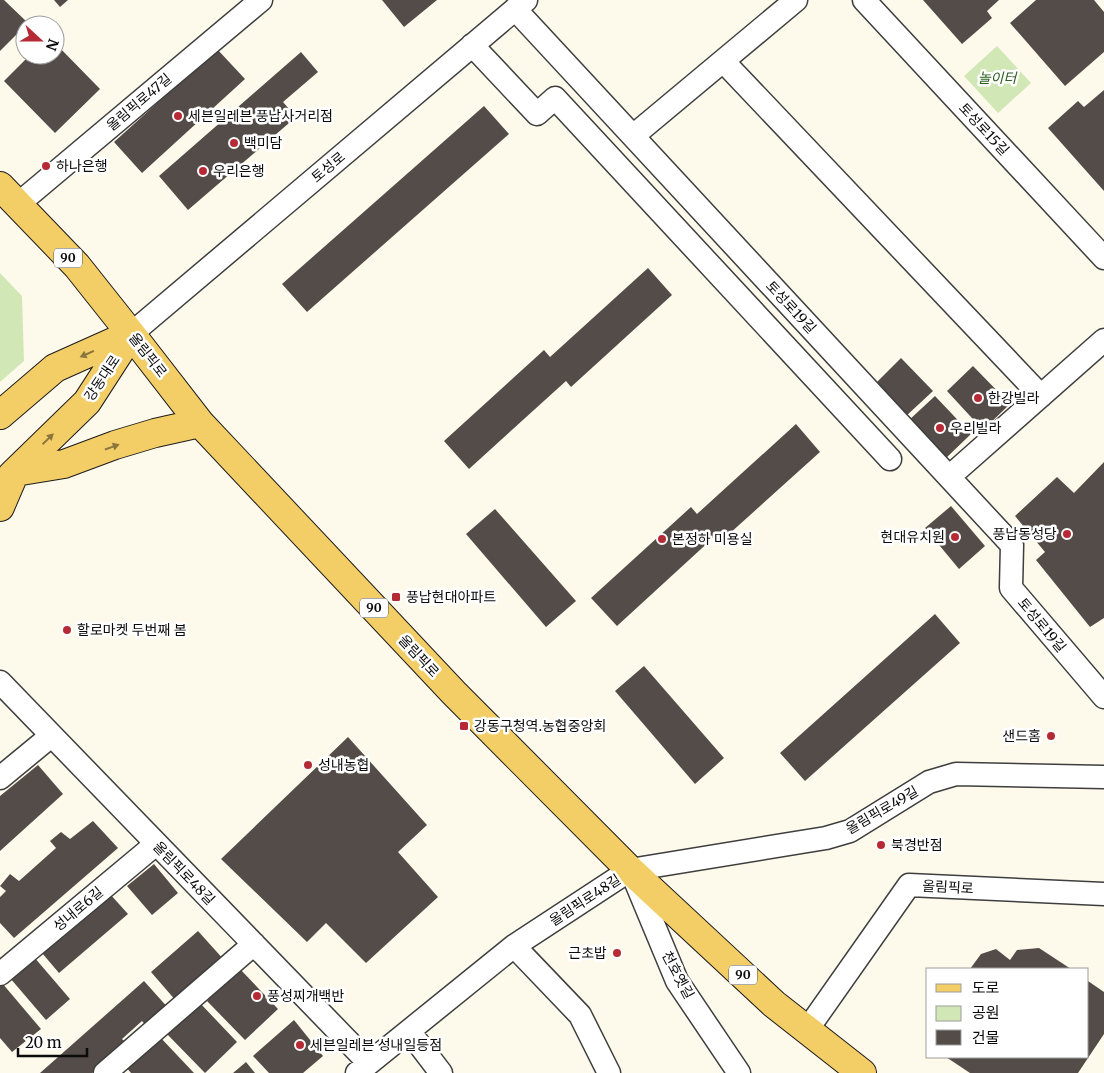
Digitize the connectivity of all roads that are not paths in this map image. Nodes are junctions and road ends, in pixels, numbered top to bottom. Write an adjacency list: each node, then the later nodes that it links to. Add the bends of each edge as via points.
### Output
1 (261, 0): 8 (street, 올림픽로47길)
2 (796, 0): 6 (street)
3 (864, 0): 9 (street, 토성로15길)
4 (520, 5): 5 (street, 토성로); 7 (street, 토성로19길)
5 (472, 45): 10 (street, 토성로); 15 (street, via 537,114 555,98)
6 (723, 61): 7 (street); 12 (street)
7 (633, 136): 16 (street, 토성로19길)
8 (9, 196): 10 (main road, 올림픽로 / 90, via 77,266)
9 (1104, 258)
10 (131, 334): 13 (main road, 강동대로, one-way to 13, via 55,368); 14 (main road, 올림픽로 / 90); 17 (main road, 강동대로, one-way to 10, via 86,402)
11 (1104, 340): 12 (street)
12 (1041, 396): 16 (street)
13 (0, 415)
14 (200, 423): 17 (main road, one-way to 14, via 64,464 155,433); 25 (main road, 올림픽로 / 90, via 454,693)
15 (890, 459)
16 (949, 477): 20 (street, 토성로19길, via 1012,545 1011,588)
17 (7, 478): 18 (main road)
18 (0, 507)
19 (0, 682): 21 (street, 올림픽로48길)
20 (1104, 697)
21 (52, 736): 23 (street); 24 (street, 올림픽로48길)
22 (1104, 777): 25 (street, 올림픽로49길, via 956,774 929,782 850,831 826,838)
23 (0, 778)
24 (156, 844): 27 (street, 올림픽로48길); 29 (street, 성내로6길)
25 (630, 870): 28 (street, 올림픽로48길); 30 (main road, 올림픽로 / 90, via 774,1004); 36 (street, 천호옛길, via 677,981)
26 (1104, 894): 30 (street, 올림픽로, via 909,884)
27 (254, 944): 32 (street, 올림픽로48길); 33 (street)
28 (514, 946): 31 (street, 올림픽로48길); 35 (street, via 580,1015)
29 (0, 974)
30 (807, 1030): 37 (main road, 올림픽로 / 90)
31 (409, 1031): 32 (street, 올림픽로48길); 34 (street)
32 (363, 1068)
33 (105, 1073)
34 (441, 1073)
35 (608, 1073)
36 (739, 1073)
37 (862, 1073)

